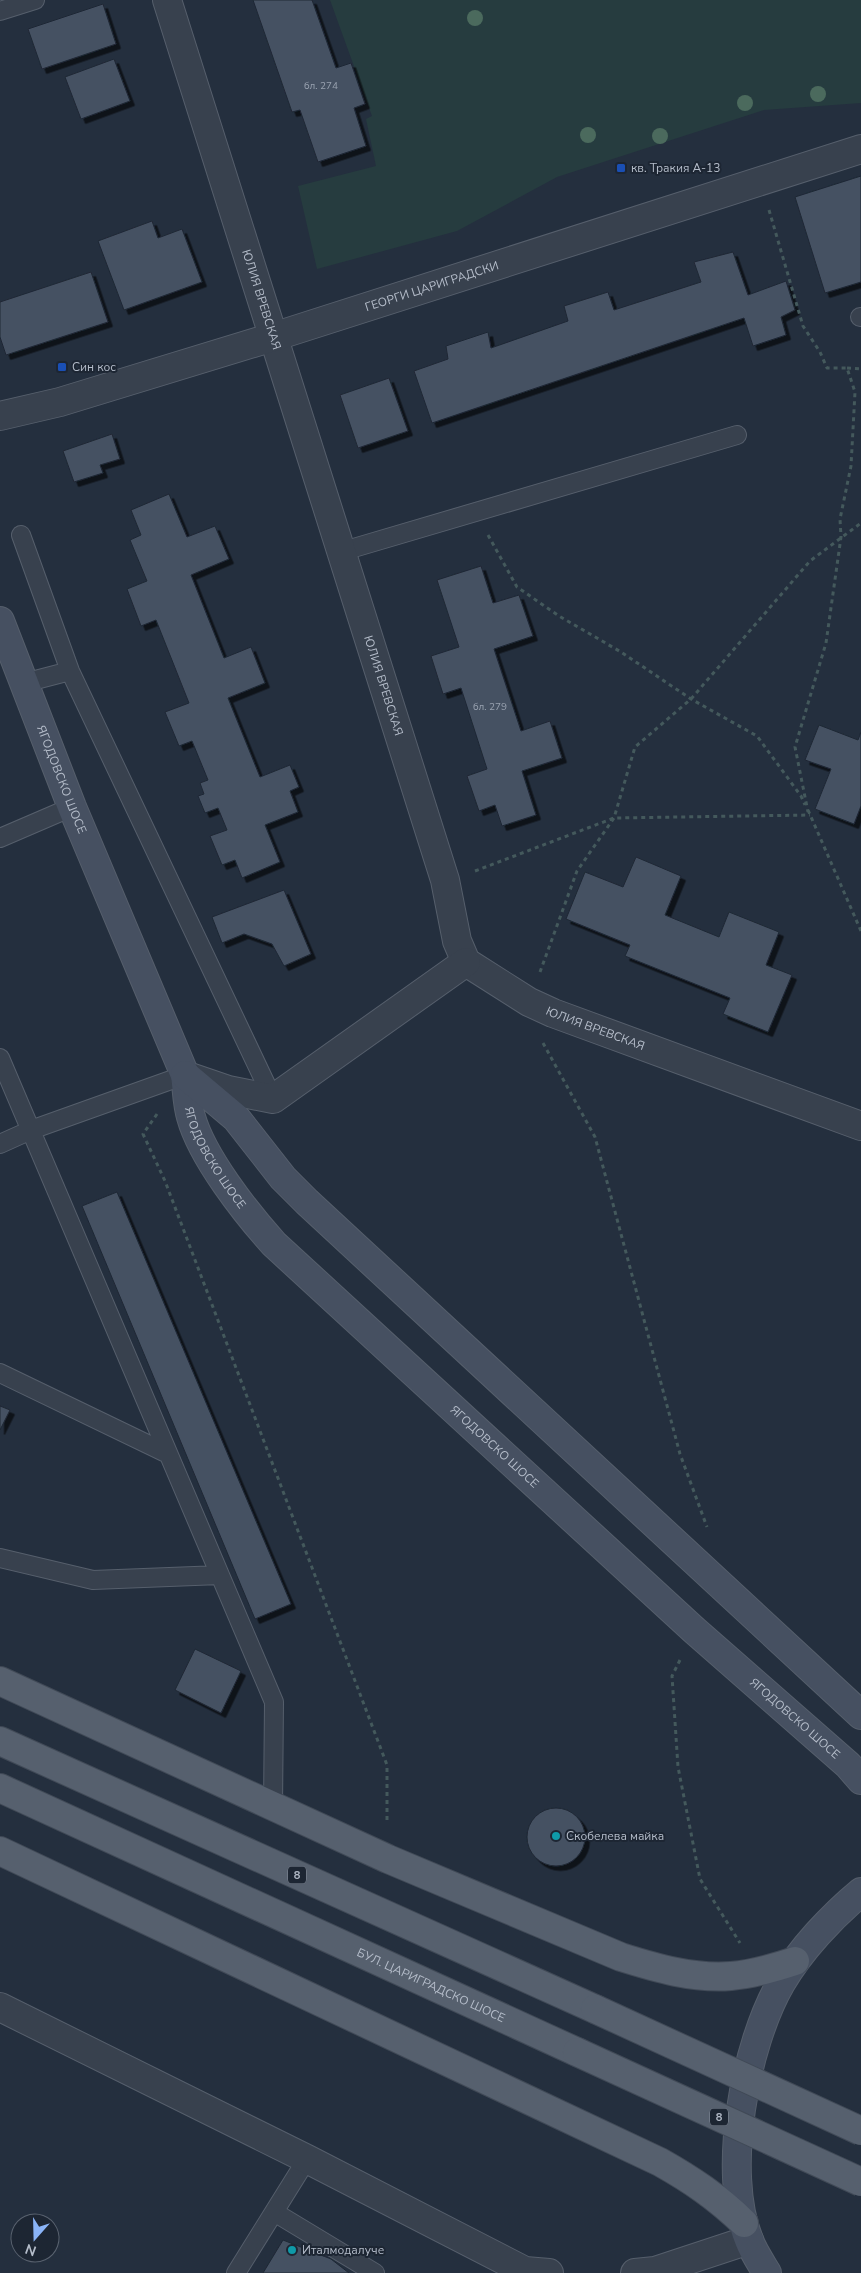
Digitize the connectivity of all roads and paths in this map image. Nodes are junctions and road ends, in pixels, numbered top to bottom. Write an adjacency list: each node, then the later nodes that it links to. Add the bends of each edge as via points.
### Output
1 (35, 0): 3 (lane)
2 (167, 0): 6 (street, ЮЛИЯ ВРЕВСКАЯ)
3 (0, 11)
4 (861, 149): 5 (street, ГЕОРГИ ЦАРИГРАДСКИ)
5 (736, 189): 6 (street, ГЕОРГИ ЦАРИГРАДСКИ); 7 (path, via 771,212 803,326 827,368)
6 (272, 337): 9 (street, ГЕОРГИ ЦАРИГРАДСКИ, via 60,402); 15 (street, ЮЛИЯ ВРЕВСКАЯ)
7 (847, 368): 8 (path); 14 (path, via 855,392 851,466 840,519)
8 (861, 369)
9 (0, 416)
10 (737, 434): 11 (lane)
11 (480, 511): 15 (lane); 19 (path, via 490,541 517,587)
12 (861, 523): 14 (path)
13 (21, 534): 17 (lane)
14 (841, 536): 19 (path, via 810,561); 21 (path, via 826,643 795,747)
15 (340, 552): 24 (street, ЮЛИЯ ВРЕВСКАЯ)
16 (0, 621): 18 (street, ЯГОДОВСКО ШОСЕ)
17 (70, 671): 18 (lane); 30 (lane)
18 (24, 683): 20 (street, ЯГОДОВСКО ШОСЕ)
19 (691, 699): 21 (path, via 757,736 801,796); 22 (path, via 635,747)
20 (72, 807): 23 (lane); 29 (street, ЯГОДОВСКО ШОСЕ)
21 (809, 813): 22 (path); 25 (path)
22 (614, 818): 24 (path); 27 (path, via 577,871)
23 (0, 838)
24 (445, 880): 26 (street, ЮЛИЯ ВРЕВСКАЯ, via 458,941)
25 (861, 931)
26 (466, 962): 27 (street, ЮЛИЯ ВРЕВСКАЯ); 30 (street)
27 (530, 1002): 31 (street, ЮЛИЯ ВРЕВСКАЯ); 37 (path, via 529,1018 595,1136 680,1454 713,1543)
28 (0, 1058): 32 (lane)
29 (185, 1075): 30 (street, via 228,1090); 32 (lane); 37 (street, ЯГОДОВСКО ШОСЕ, via 236,1118 283,1178 307,1202); 39 (street, ЯГОДОВСКО ШОСЕ, via 191,1117 204,1146 236,1197 274,1244); 47 (path, via 143,1134 165,1181 387,1765)
30 (273, 1099)
31 (859, 1118)
32 (31, 1130): 33 (lane); 35 (lane)
33 (0, 1144)
34 (0, 1373): 35 (lane)
35 (168, 1454): 38 (lane)
36 (0, 1558): 38 (lane, via 93,1580)
37 (709, 1574): 41 (street, ЯГОДОВСКО ШОСЕ)
38 (220, 1575): 45 (lane, via 274,1702)
39 (694, 1630): 43 (street, ЯГОДОВСКО ШОСЕ); 49 (path, via 672,1676 678,1767 700,1879 739,1943)
40 (0, 1681): 45 (main road)
41 (861, 1715)
42 (0, 1741): 52 (main road, 8, bridge)
43 (861, 1780)
44 (0, 1788): 54 (main road, БУЛ. ЦАРИГРАДСКО ШОСЕ / 8, bridge)
45 (273, 1807): 47 (main road)
46 (0, 1852): 56 (main road, via 660,2162 698,2183)
47 (388, 1858): 50 (main road, via 621,1957 661,1969 695,1975 730,1976)
48 (861, 1892): 50 (street)
49 (748, 1946)
50 (795, 1961): 56 (street, via 768,2008 741,2107 736,2167)
51 (0, 2007): 53 (street)
52 (861, 2131)
53 (307, 2159): 55 (lane); 57 (street)
54 (861, 2182)
55 (274, 2212): 58 (lane); 59 (lane)
56 (746, 2231): 60 (street, via 655,2271); 61 (street)
57 (532, 2272)
58 (236, 2273)
59 (375, 2273)
60 (635, 2273)
61 (767, 2273)

